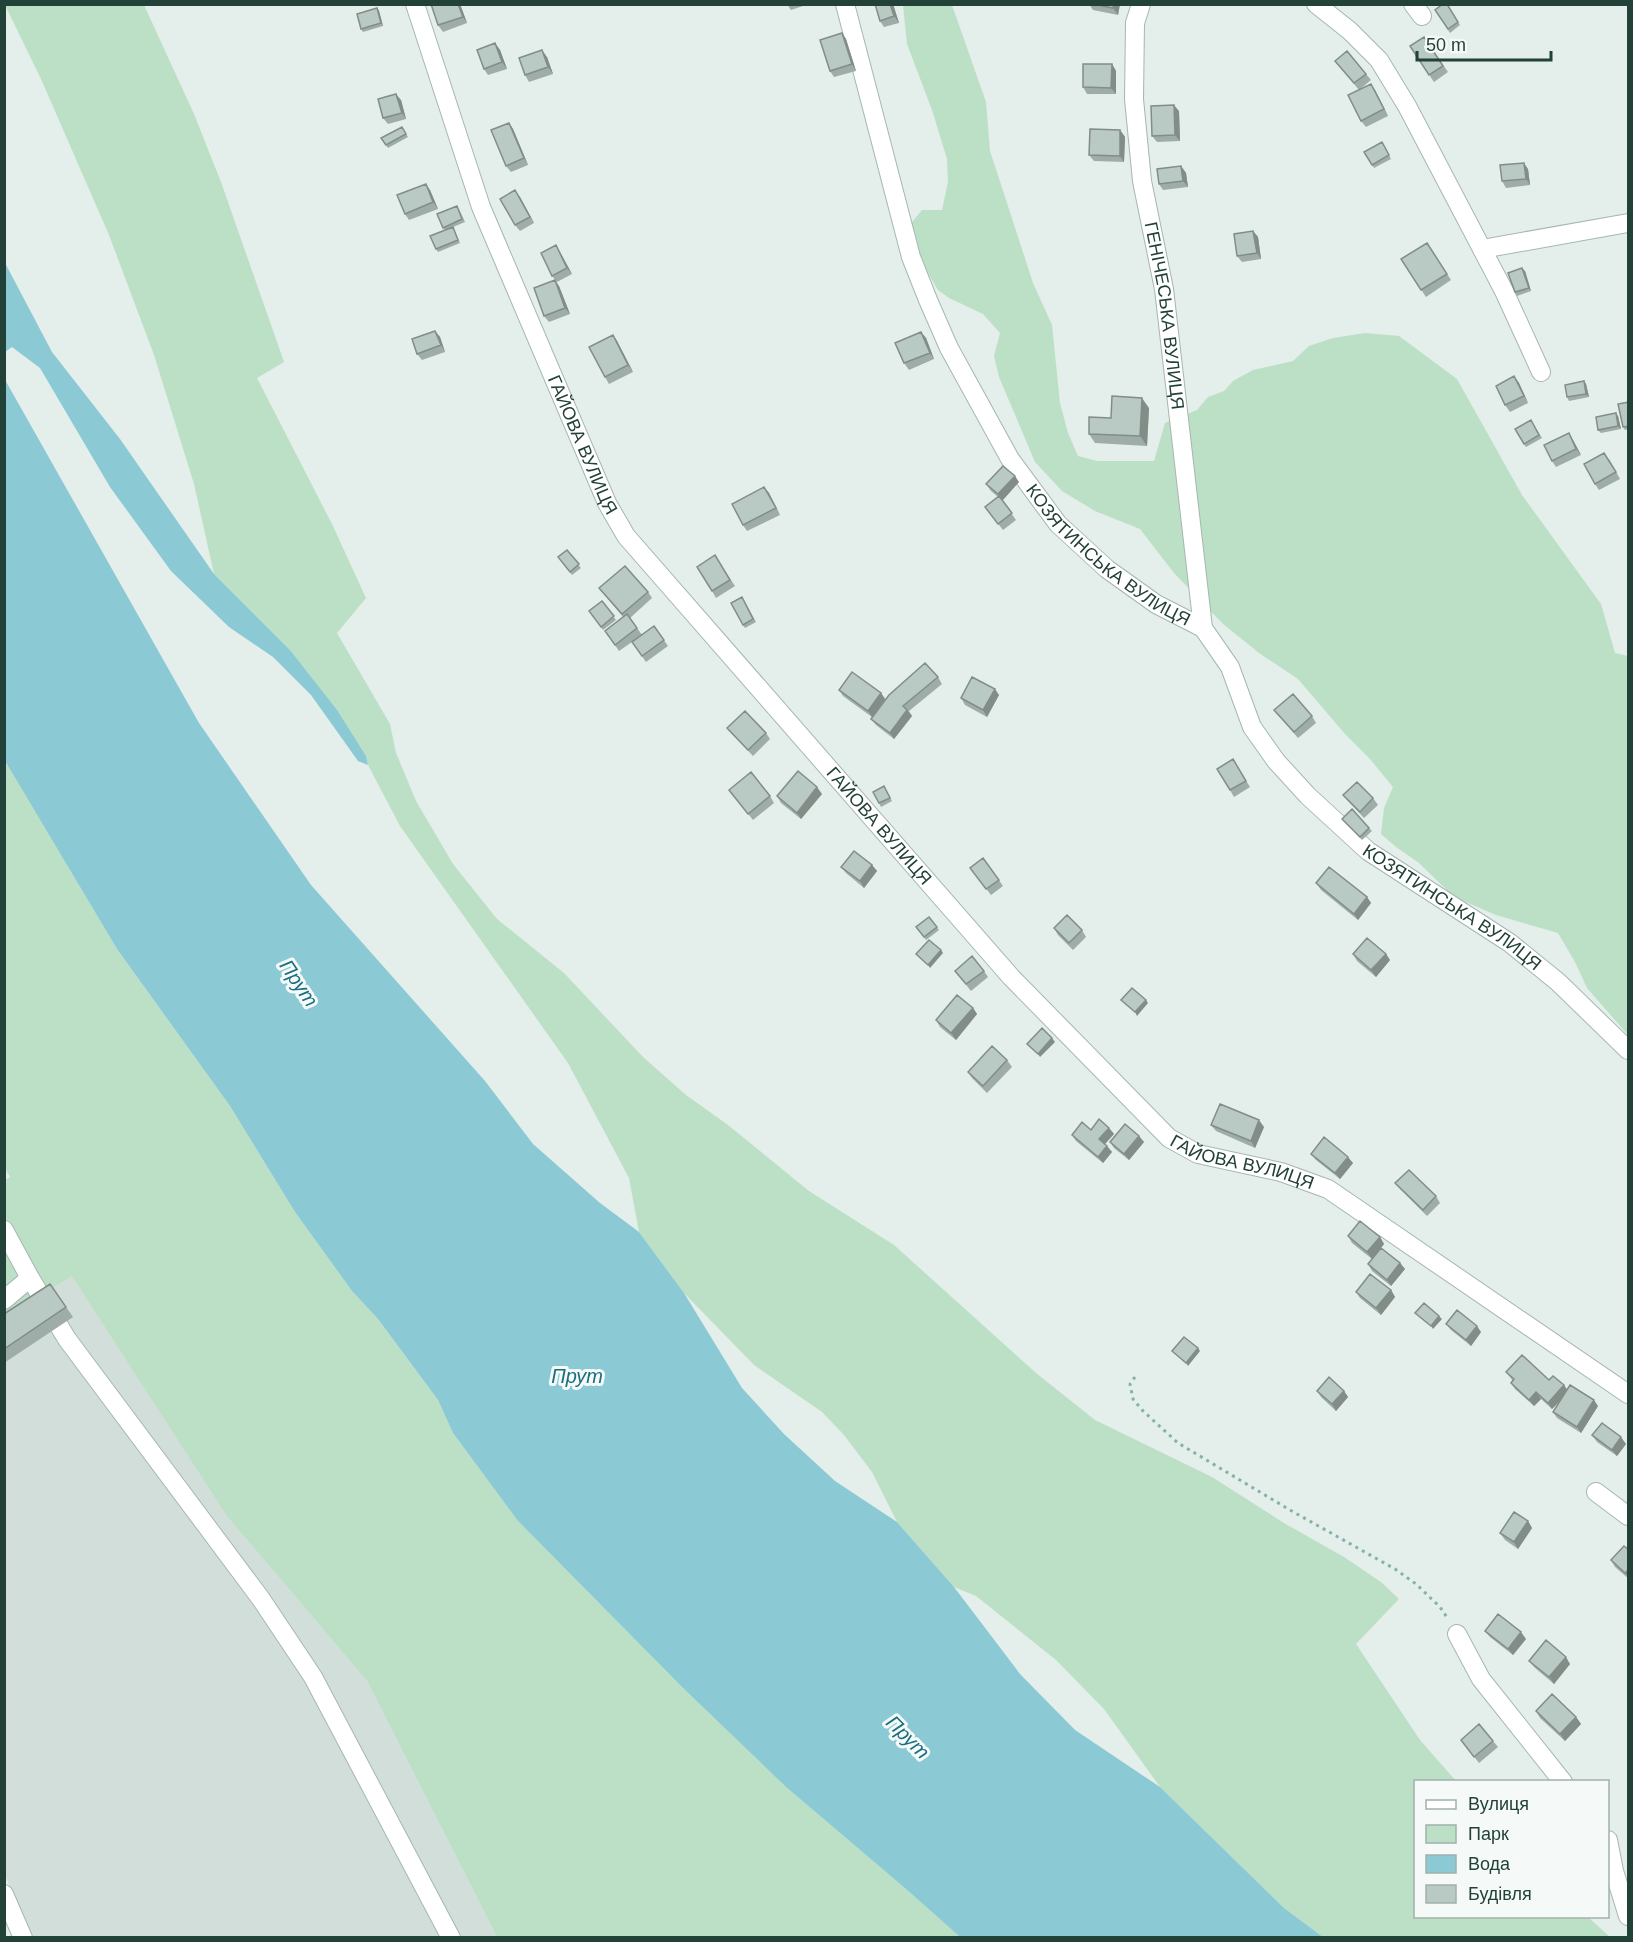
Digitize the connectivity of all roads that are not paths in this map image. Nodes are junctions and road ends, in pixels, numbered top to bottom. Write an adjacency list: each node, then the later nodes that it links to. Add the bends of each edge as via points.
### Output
1 (415, 4): 13 (street, ГАЙОВА ВУЛИЦЯ, via 481,207 607,503 633,545 1011,977 1169,1138 1198,1154 1281,1172 1328,1189)
2 (845, 4): 8 (street, КОЗЯТИНСЬКА ВУЛИЦЯ, via 911,257 949,348 1010,459 1058,524 1107,569 1156,604)
3 (1141, 4): 8 (street, ГЕНІЧЕСЬКА ВУЛИЦЯ, via 1135,23 1134,99 1142,181 1164,289)
4 (1316, 4): 6 (street, via 1379,60)
5 (1629, 223): 6 (street)
6 (1482, 249): 7 (street)
7 (1541, 372)
8 (1203, 628): 9 (street, КОЗЯТИНСЬКА ВУЛИЦЯ, via 1230,667 1252,727 1308,796 1368,851 1510,943 1558,982)
9 (1629, 1050)
10 (4, 1230): 11 (street)
11 (30, 1278): 12 (street); 22 (street, via 67,1339 296,1649)
12 (4, 1300)
13 (1629, 1394)
14 (1596, 1492): 15 (street)
15 (1629, 1516)
16 (1457, 1634): 17 (street, via 1481,1678)
17 (1561, 1780)
18 (1609, 1845): 20 (street)
19 (4, 1894): 21 (street)
20 (1629, 1916)
21 (23, 1938)
22 (451, 1938)

